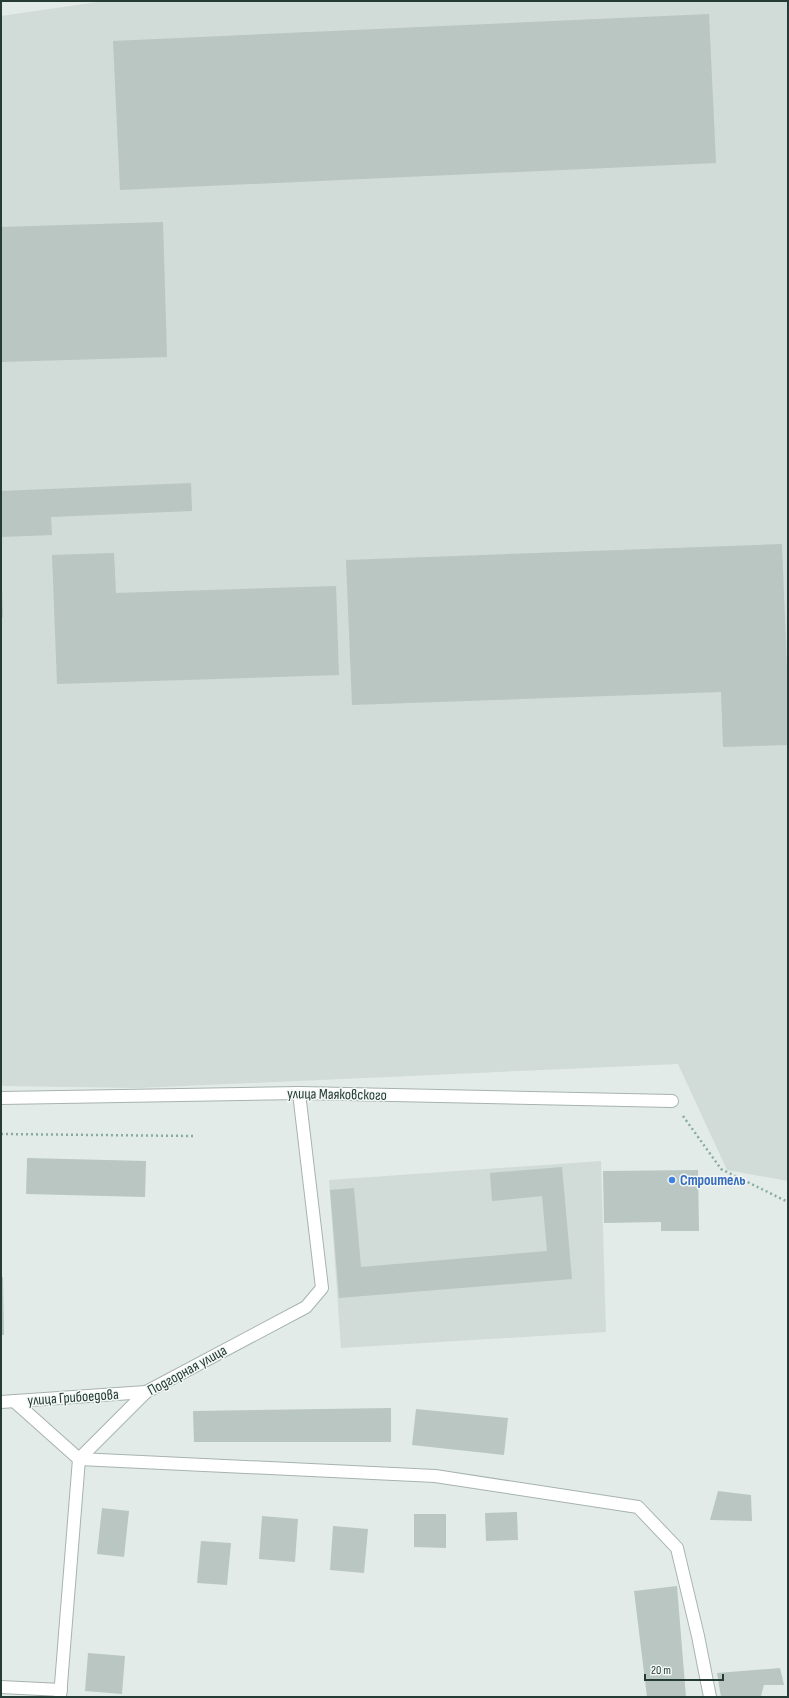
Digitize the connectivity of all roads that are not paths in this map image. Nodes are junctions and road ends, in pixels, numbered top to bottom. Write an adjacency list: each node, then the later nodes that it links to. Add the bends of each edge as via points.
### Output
1 (299, 1093): 2 (street, улица Маяковского); 3 (street, улица Маяковского); 4 (street, Подгорная улица, via 322,1288 306,1307)
2 (1, 1098)
3 (672, 1101)
4 (146, 1392): 5 (street, улица Грибоедова); 7 (street, Подгорная улица)
5 (14, 1401): 6 (street, улица Грибоедова); 7 (street)
6 (1, 1402)
7 (80, 1459): 9 (street); 10 (street, via 435,1476 638,1507 677,1548)
8 (1, 1687): 9 (street)
9 (60, 1693)
10 (710, 1697)

